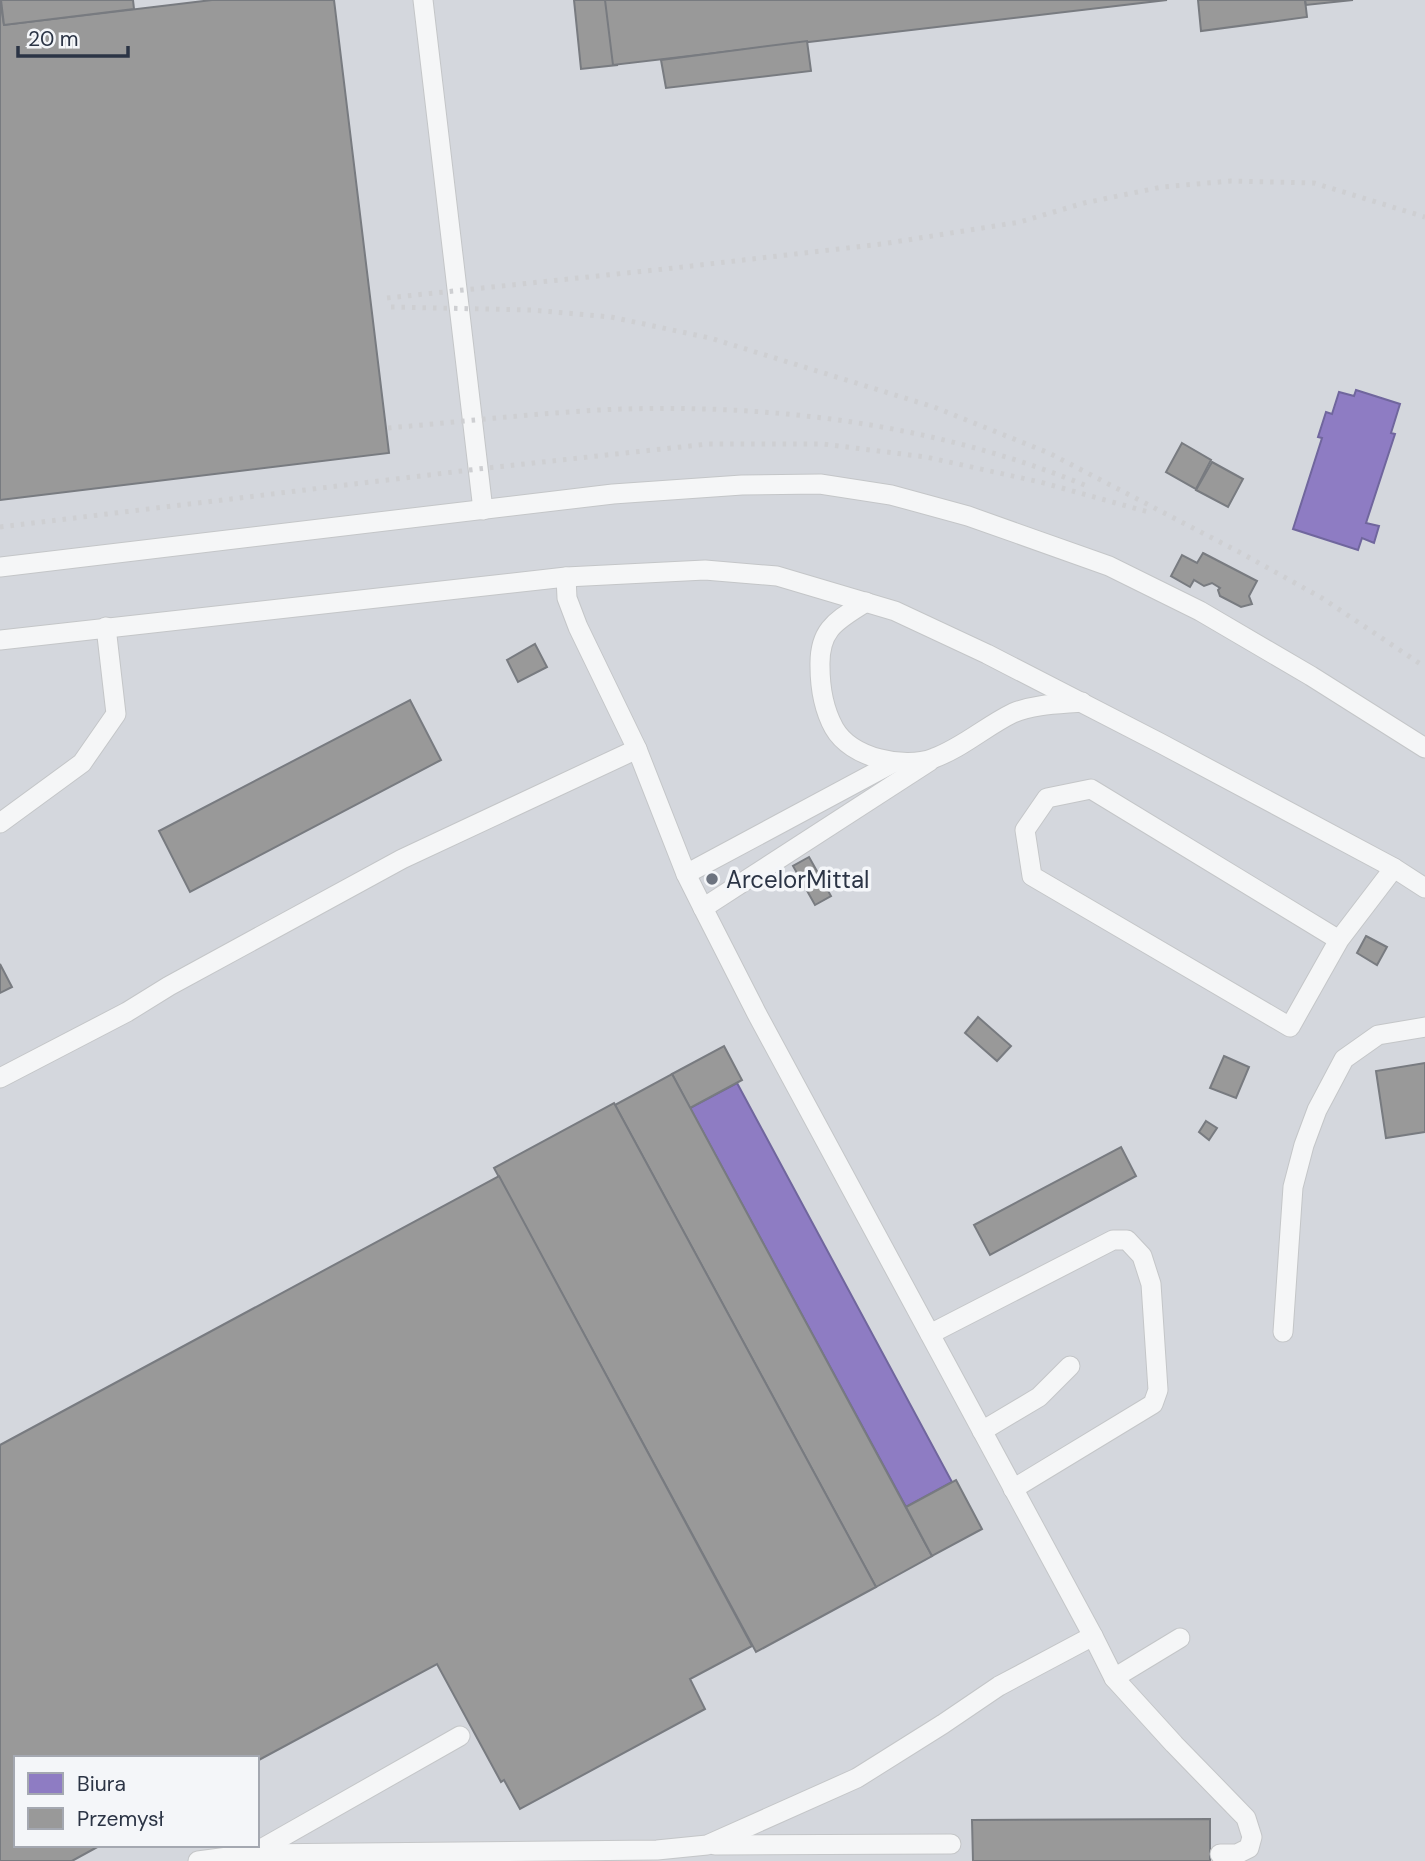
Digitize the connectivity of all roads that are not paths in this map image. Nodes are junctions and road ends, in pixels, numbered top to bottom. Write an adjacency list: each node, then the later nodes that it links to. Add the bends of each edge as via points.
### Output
1 (423, 0): 2 (lane)
2 (483, 510): 3 (lane); 10 (lane, via 741,485 820,484 891,495 968,516 1110,566 1200,611)
3 (0, 567)
4 (566, 577): 5 (lane, via 705,570 777,576); 6 (lane); 9 (lane, via 567,598 578,627)
5 (866, 602): 8 (lane, via 895,611); 12 (lane, via 832,624 820,653 820,692 835,729 859,752)
6 (106, 627): 7 (lane); 13 (lane, via 116,714 82,762)
7 (0, 640)
8 (1082, 702): 11 (lane, via 1016,712); 14 (lane)
9 (637, 748): 15 (lane); 20 (lane, via 402,859)
10 (1425, 748)
11 (933, 759): 12 (lane); 17 (lane)
12 (893, 763): 15 (lane)
13 (0, 823)
14 (1394, 868): 16 (lane); 18 (lane)
15 (687, 874): 17 (lane)
16 (1425, 888)
17 (703, 908): 22 (lane)
18 (1339, 940): 18 (lane, via 1290,1027 1032,876 1025,831 1047,798 1091,789)
19 (1425, 1027): 21 (lane, via 1378,1035 1344,1059 1317,1110 1293,1187)
20 (0, 1078)
21 (1283, 1332)
22 (929, 1334): 24 (lane); 25 (lane, via 1113,1240 1127,1240 1142,1256 1151,1284 1158,1390 1153,1404)
23 (1070, 1367): 24 (lane, via 1039,1397)
24 (982, 1431): 25 (lane)
25 (1013, 1489): 26 (lane)
26 (1093, 1636): 28 (lane); 31 (lane, via 999,1686 857,1778)
27 (1180, 1638): 28 (lane)
28 (1115, 1678): 33 (lane, via 1246,1818 1249,1847 1237,1854)
29 (460, 1736): 32 (lane)
30 (951, 1844): 31 (lane)
31 (707, 1845): 32 (lane, via 657,1850)
32 (251, 1854): 34 (lane)
33 (1220, 1854)
34 (198, 1861)

